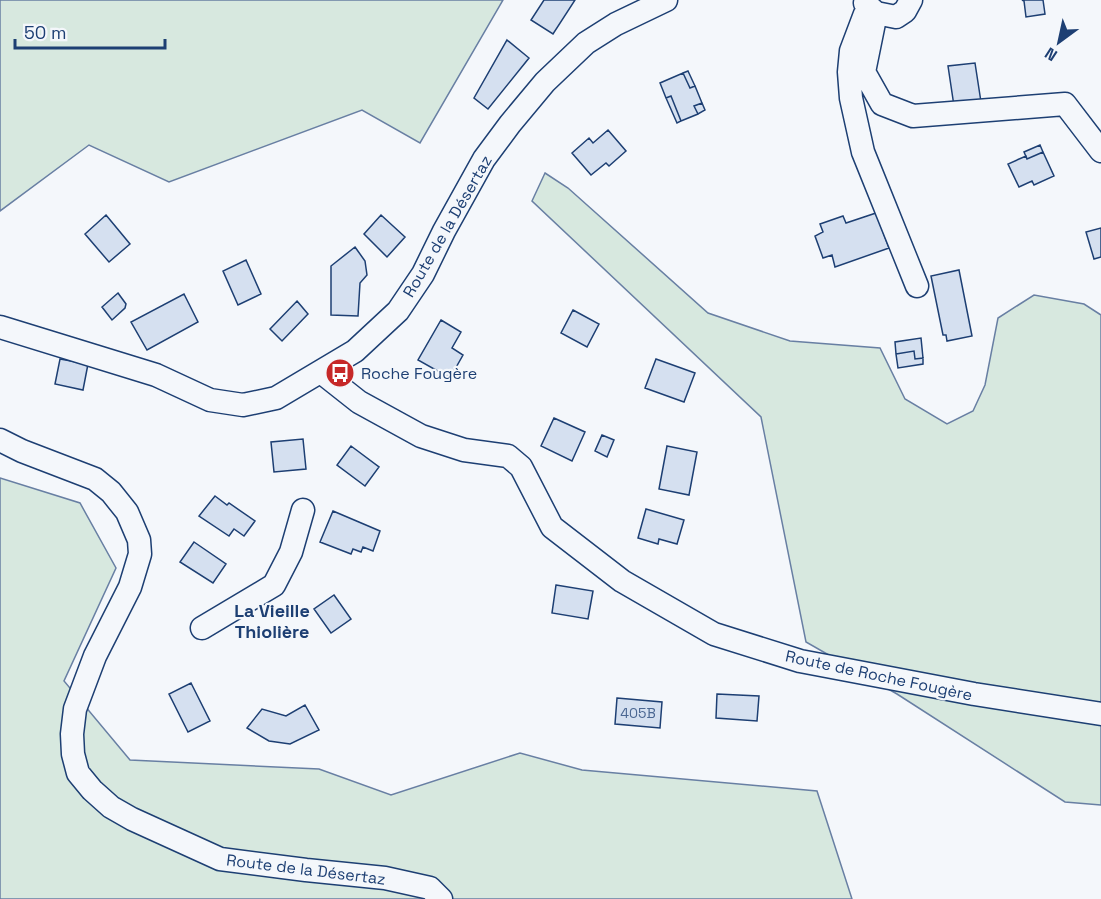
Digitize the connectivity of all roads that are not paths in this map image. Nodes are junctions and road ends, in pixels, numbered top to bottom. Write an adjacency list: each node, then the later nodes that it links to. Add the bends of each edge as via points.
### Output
1 (666, 0): 7 (street, Route de la Désertaz, via 586,43 545,82 484,159 423,274 398,311 355,351)
2 (911, 0): 3 (street, via 896,17)
3 (869, 6): 4 (street, via 864,72 882,104 914,116 1065,104); 5 (street, via 851,51 850,98 863,152)
4 (1101, 151)
5 (917, 286)
6 (0, 327): 7 (street, Route de la Désertaz, via 156,375 210,400 243,405 276,398)
7 (321, 372): 11 (street, Route de Roche Fougère, via 359,402 421,436 464,450 508,456 521,467 552,527 622,581 714,634 800,661)
8 (0, 440): 12 (street, Route de la Désertaz, via 95,479 127,513 139,540 140,554 133,579 95,656 75,709 73,754 78,773 92,790 132,819 220,859 385,878 430,888)
9 (303, 510): 10 (street, via 291,552 274,585)
10 (202, 628)
11 (1101, 714)
12 (441, 899)

